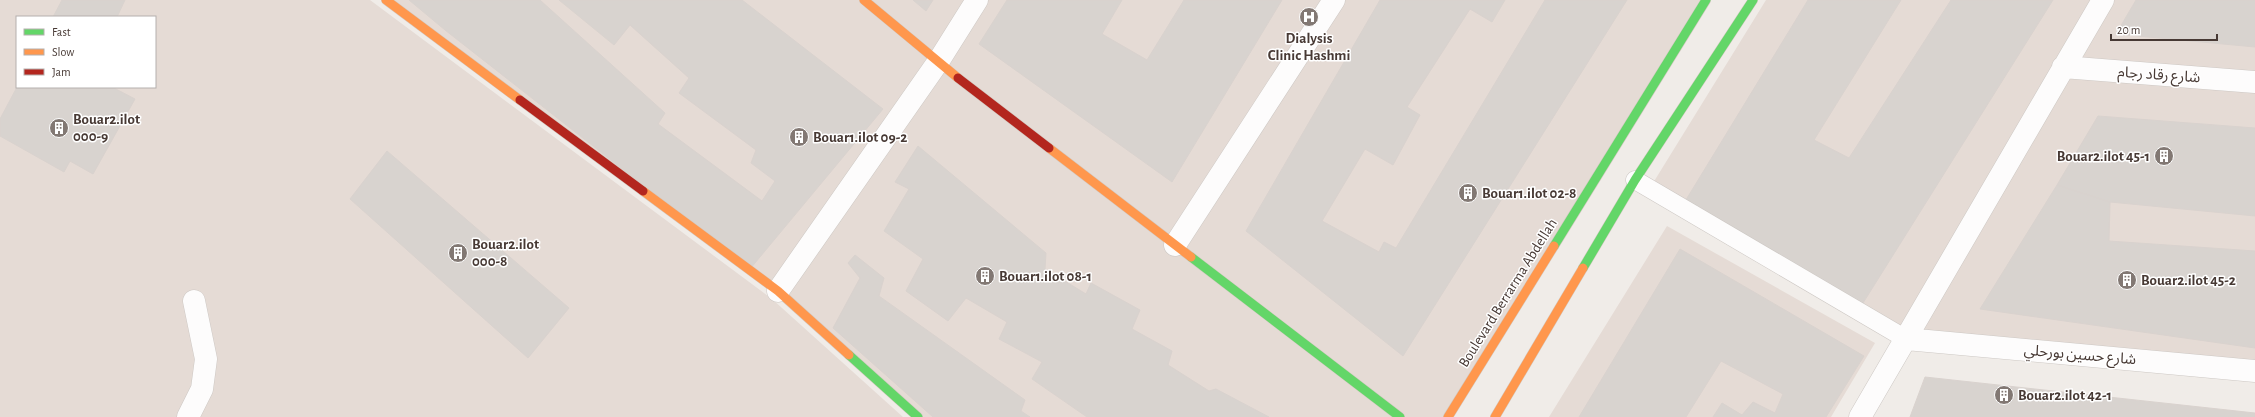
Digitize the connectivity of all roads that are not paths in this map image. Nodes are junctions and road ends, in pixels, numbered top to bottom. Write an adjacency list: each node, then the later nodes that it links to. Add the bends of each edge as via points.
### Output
1 (386, 0): 13 (street)
2 (864, 0): 8 (street)
3 (977, 0): 8 (street)
4 (1334, 0): 12 (street)
5 (1706, 0): 20 (street, Boulevard Berrarma Abdellah)
6 (1753, 0): 11 (street)
7 (2103, 0): 9 (street)
8 (938, 62): 12 (street); 13 (street)
9 (2063, 67): 10 (street, شارع رقاد رجام); 15 (street)
10 (2255, 82)
11 (1635, 180): 15 (lane); 21 (street)
12 (1176, 245): 19 (street)
13 (778, 291): 18 (street)
14 (194, 301): 17 (street, via 206,359 202,390)
15 (1906, 339): 16 (street, شارع حسين بورحلي); 22 (street)
16 (2255, 371)
17 (188, 417)
18 (918, 417)
19 (1400, 417)
20 (1448, 417)
21 (1495, 417)
22 (1860, 417)

